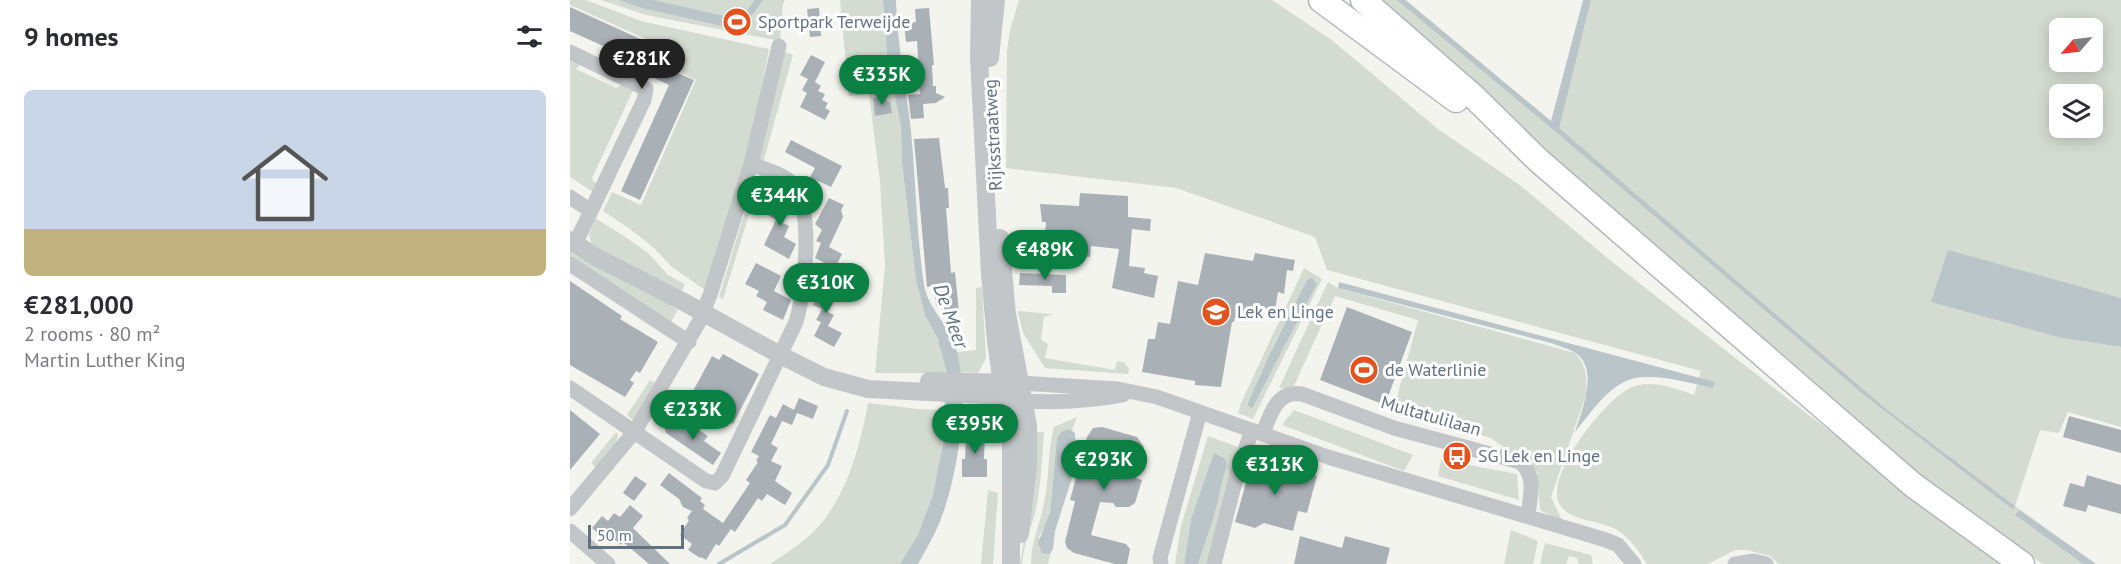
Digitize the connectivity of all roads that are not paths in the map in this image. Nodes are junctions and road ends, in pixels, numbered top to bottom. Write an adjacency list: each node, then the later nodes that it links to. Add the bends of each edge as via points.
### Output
1 (980, 0): 17 (street, Rijksstraatweg, via 978,58 990,274)
2 (996, 0): 18 (street, Rijksstraatweg, via 990,59 991,132 1007,314)
3 (1321, 0): 7 (main road)
4 (1363, 0): 7 (main road, via 1474,97)
5 (779, 46): 8 (street)
6 (570, 52): 10 (street, via 646,89)
7 (1538, 160): 32 (main road, via 1913,485)
8 (751, 164): 13 (street); 15 (street, via 792,184 801,197 805,232 802,302)
9 (570, 197): 10 (street)
10 (591, 211): 11 (street)
11 (572, 242): 13 (street)
12 (570, 264): 14 (street)
13 (704, 312): 14 (street); 15 (street)
14 (689, 342): 20 (street)
15 (781, 351): 17 (street, via 824,376 868,389); 20 (street, via 737,448 715,483 705,481)
16 (570, 388): 20 (street)
17 (1003, 390): 18 (street); 25 (street, Rijksstraatweg, via 1011,426)
18 (1022, 392): 19 (street, via 1118,389); 25 (street, Rijksstraatweg, via 1029,436 1028,466 1020,532)
19 (1200, 412): 21 (street); 27 (street)
20 (635, 431): 22 (street)
21 (1258, 432): 23 (street, via 1328,457); 23 (street, Multatulilaan, via 1277,402 1284,396 1302,394 1394,428 1520,462 1532,481); 28 (street, Multatulilaan, via 1232,495)
22 (570, 509)
23 (1528, 515): 29 (street, via 1618,545)
24 (570, 531): 26 (street)
25 (1011, 559)
26 (608, 564)
27 (1161, 564)
28 (1214, 564)
29 (1634, 564)
30 (1735, 564): 31 (street)
31 (1766, 564)
32 (2022, 564)

